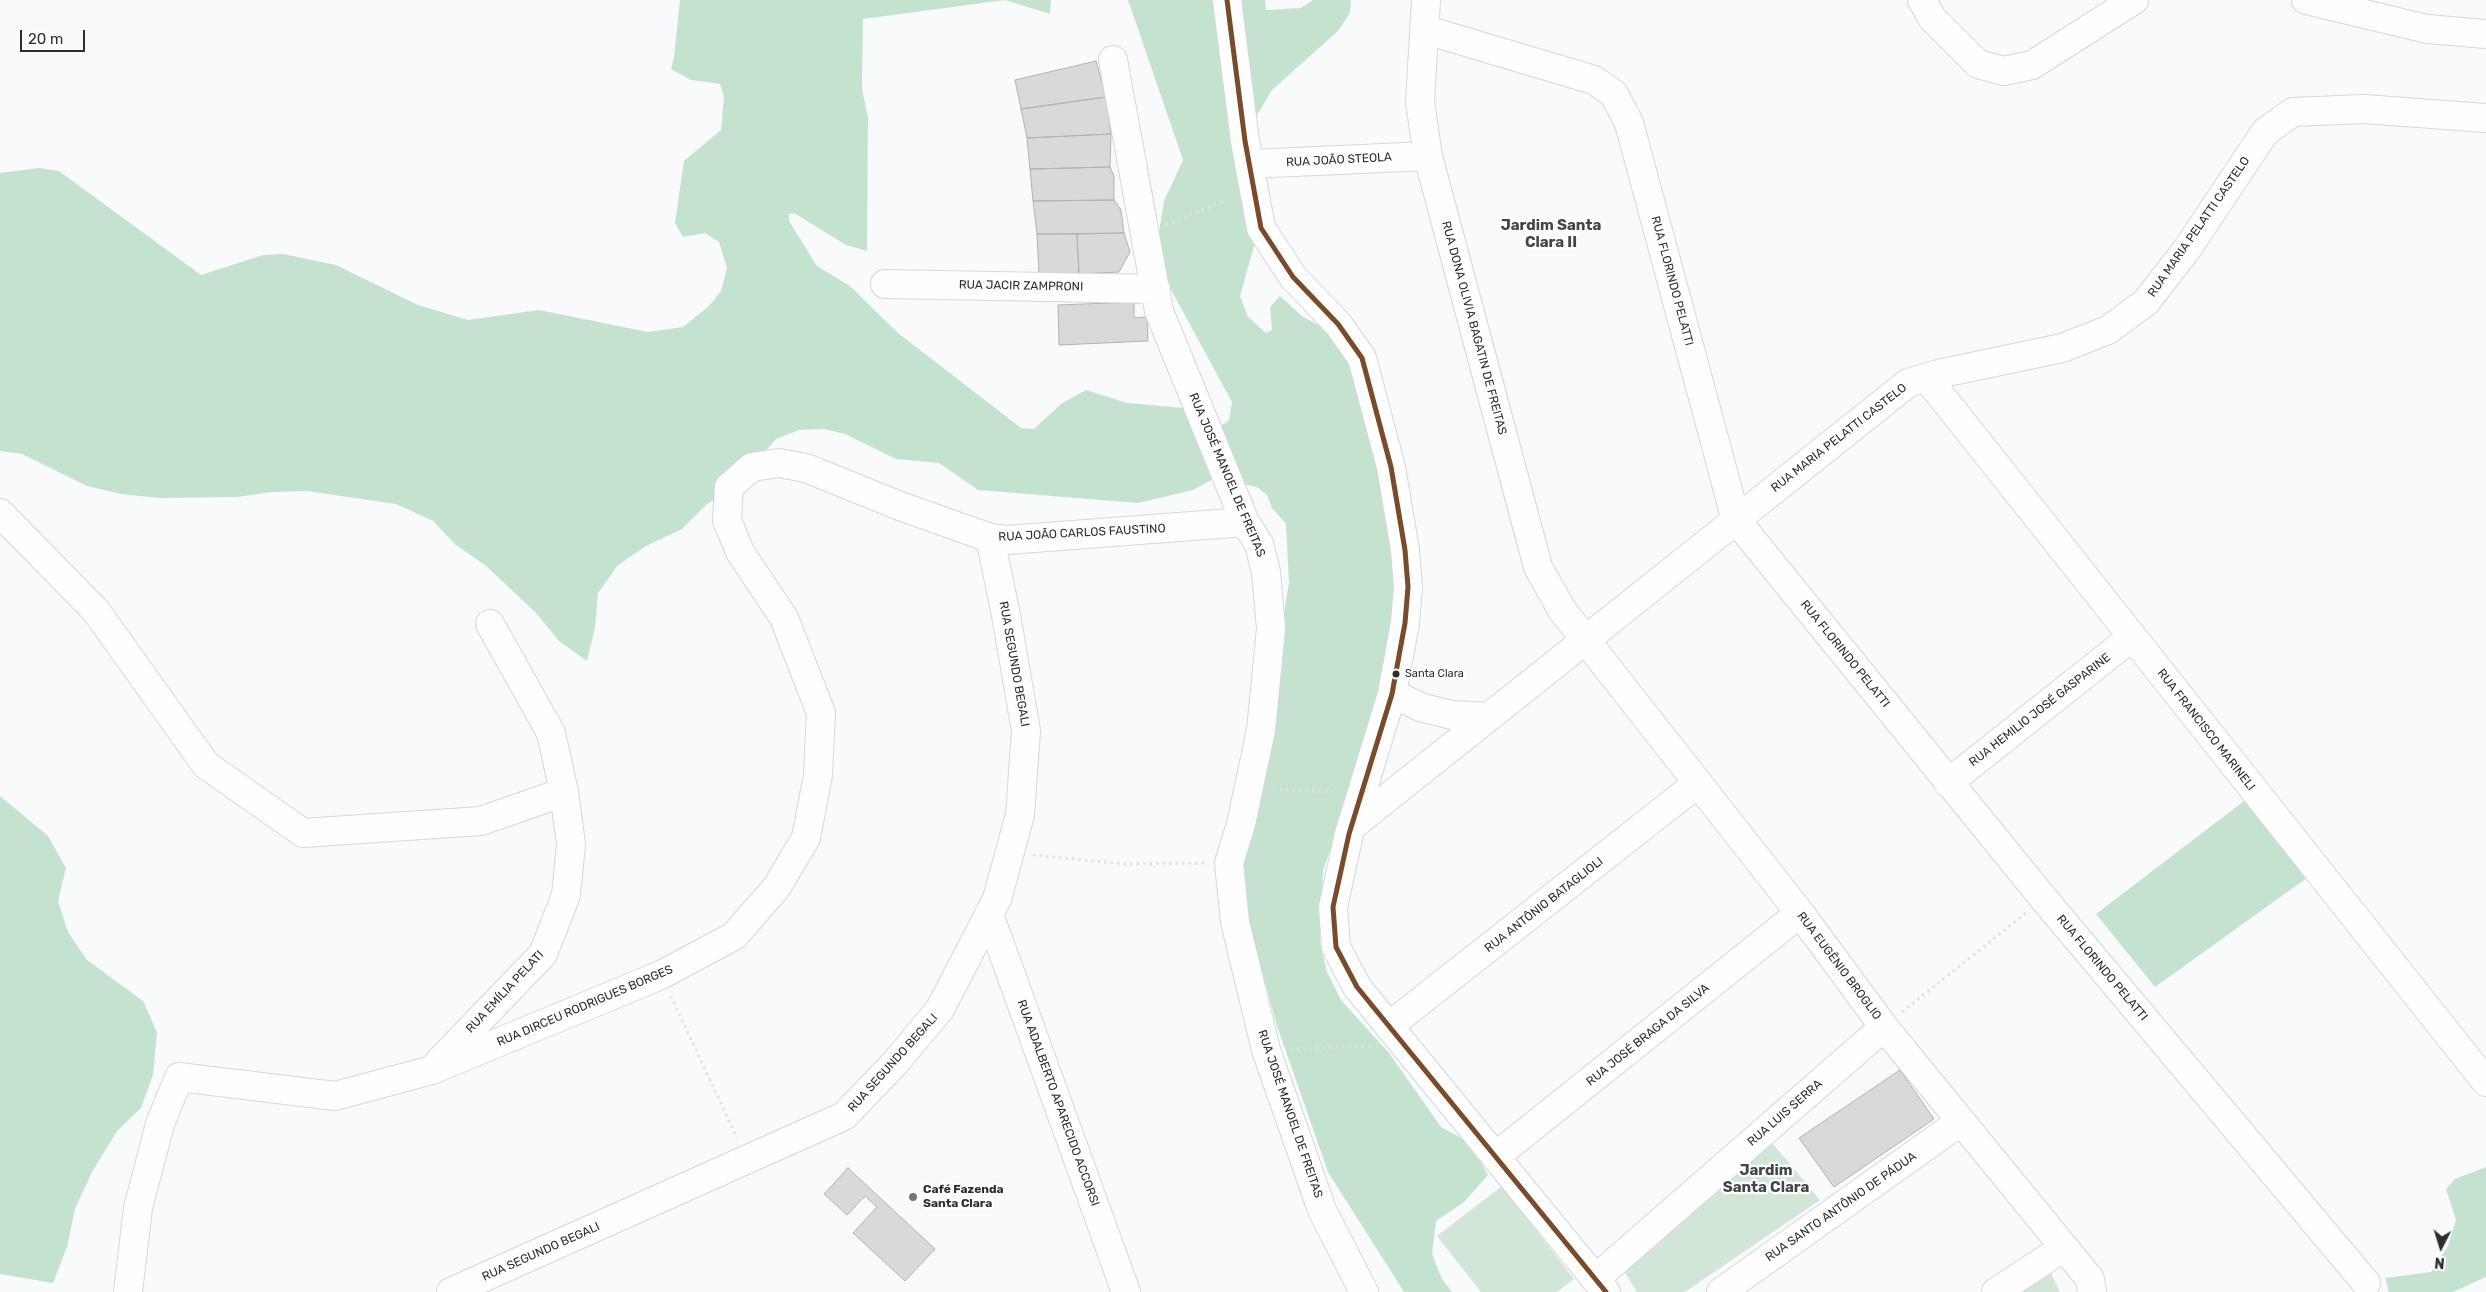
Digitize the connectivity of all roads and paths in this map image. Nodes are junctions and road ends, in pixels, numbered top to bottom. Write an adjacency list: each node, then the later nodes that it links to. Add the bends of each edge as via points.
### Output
1 (1227, 0): 11 (street)
2 (1426, 0): 6 (street, RUA DONA OLIVIA BAGATIN DE FREITAS)
3 (1922, 0): 4 (street, via 1932,18 1978,64 2004,71 2032,65)
4 (2134, 0)
5 (2306, 0): 7 (street, via 2427,29)
6 (1426, 30): 10 (street, RUA DONA OLIVIA BAGATIN DE FREITAS, via 1420,102); 19 (street, RUA FLORINDO PELATTI, via 1594,80 1614,94 1629,123)
7 (2486, 34)
8 (1113, 60): 15 (street, RUA JOSÉ MANOEL DE FREITAS)
9 (2486, 118): 16 (street, RUA MARIA PELATTI CASTELO, via 2364,109 2293,112 2265,132 2187,249 2146,302 2108,330 2062,348)
10 (1428, 156): 11 (street, RUA JOÃO STEOLA); 24 (street, RUA DONA OLIVIA BAGATIN DE FREITAS, via 1538,567 1562,610)
11 (1249, 164): 25 (street, via 1261,228 1293,277 1338,324 1362,358 1391,467 1405,550 1408,587 1405,623)
12 (1234, 197): 13 (path)
13 (1172, 223)
14 (885, 284): 15 (street, RUA JACIR ZAMPRONI)
15 (1156, 289): 20 (street, RUA JOSÉ MANOEL DE FREITAS, via 1159,311)
16 (1927, 378): 19 (street, RUA MARIA PELATTI CASTELO, via 1908,383); 23 (street, RUA FRANCISCO MARINELI)
17 (752, 467): 21 (street, RUA JOÃO CARLOS FAUSTINO, via 779,463 806,468); 38 (street, RUA DIRCEU RODRIGUES BORGES, via 729,487 727,520 740,552 784,618 821,714 818,775 806,838 776,888 734,936)
18 (0, 513): 30 (street, via 96,611 206,765 303,833 481,821)
19 (1736, 520): 24 (street, RUA MARIA PELATTI CASTELO); 28 (street, RUA FLORINDO PELATTI)
20 (1245, 522): 21 (street, RUA JOÃO CARLOS FAUSTINO, via 1007,540); 29 (street, RUA JOSÉ MANOEL DE FREITAS, via 1258,544 1266,572 1271,628 1261,730)
21 (990, 538): 33 (street, RUA SEGUNDO BEGALI, via 1026,731 1020,815)
22 (490, 624): 30 (street, RUA EMÍLIA PELATI, via 551,733)
23 (2132, 637): 28 (street, RUA HEMILIO JOSÉ GASPARINE); 43 (street, RUA FRANCISCO MARINELI)
24 (1586, 640): 26 (street, RUA MARIA PELATTI CASTELO); 27 (street, RUA EUGÊNIO BROGLIO)
25 (1392, 694): 26 (street, via 1423,708 1452,715); 31 (street)
26 (1488, 718): 32 (street, RUA MARIA PELATTI CASTELO)
27 (1698, 783): 37 (street, RUA EUGÊNIO BROGLIO); 40 (street, RUA ANTÔNIO BATAGLIOLI)
28 (1948, 783): 35 (street, RUA FLORINDO PELATTI)
29 (1249, 787): 31 (path); 34 (street, RUA JOSÉ MANOEL DE FREITAS)
30 (564, 792): 42 (street, RUA EMÍLIA PELATI, via 571,844 566,895 543,954)
31 (1362, 794): 32 (street)
32 (1352, 826): 40 (street, via 1333,907 1336,947 1357,987)
33 (1010, 853): 34 (path, via 1125,864); 36 (street, RUA SEGUNDO BEGALI, via 998,899)
34 (1229, 863): 41 (street, RUA JOSÉ MANOEL DE FREITAS, via 1234,922)
35 (2044, 899): 39 (path); 48 (street, RUA FLORINDO PELATTI)
36 (989, 914): 46 (street, RUA SEGUNDO BEGALI, via 940,1009 895,1063 844,1116); 53 (street, RUA ADALBERTO APARECIDO ACCORSI)
37 (1800, 914): 39 (street, RUA EUGÊNIO BROGLIO); 45 (street, RUA JOSÉ BRAGA DA SILVA)
38 (662, 975): 42 (street, RUA DIRCEU RODRIGUES BORGES); 46 (path)
39 (1884, 1027): 44 (street, RUA EUGÊNIO BROGLIO); 49 (street, RUA LUIS SERRA)
40 (1397, 1035): 41 (path); 45 (street)
41 (1266, 1050): 54 (street, RUA JOSÉ MANOEL DE FREITAS, via 1322,1210)
42 (432, 1070): 51 (street, RUA DIRCEU RODRIGUES BORGES, via 335,1096 179,1077 160,1124 138,1208)
43 (2486, 1082)
44 (1960, 1122): 47 (street, RUA EUGÊNIO BROGLIO); 55 (street, RUA SANTO ANTÔNIO DE PÁDUA)
45 (1496, 1156): 49 (street)
46 (747, 1160): 52 (street, RUA SEGUNDO BEGALI)
47 (2063, 1248): 50 (street, RUA EUGÊNIO BROGLIO); 56 (street)
48 (2366, 1284)
49 (1601, 1285)
50 (2097, 1289)
51 (128, 1292)
52 (451, 1292)
53 (1126, 1292)
54 (1364, 1292)
55 (1721, 1292)
56 (1996, 1292)

